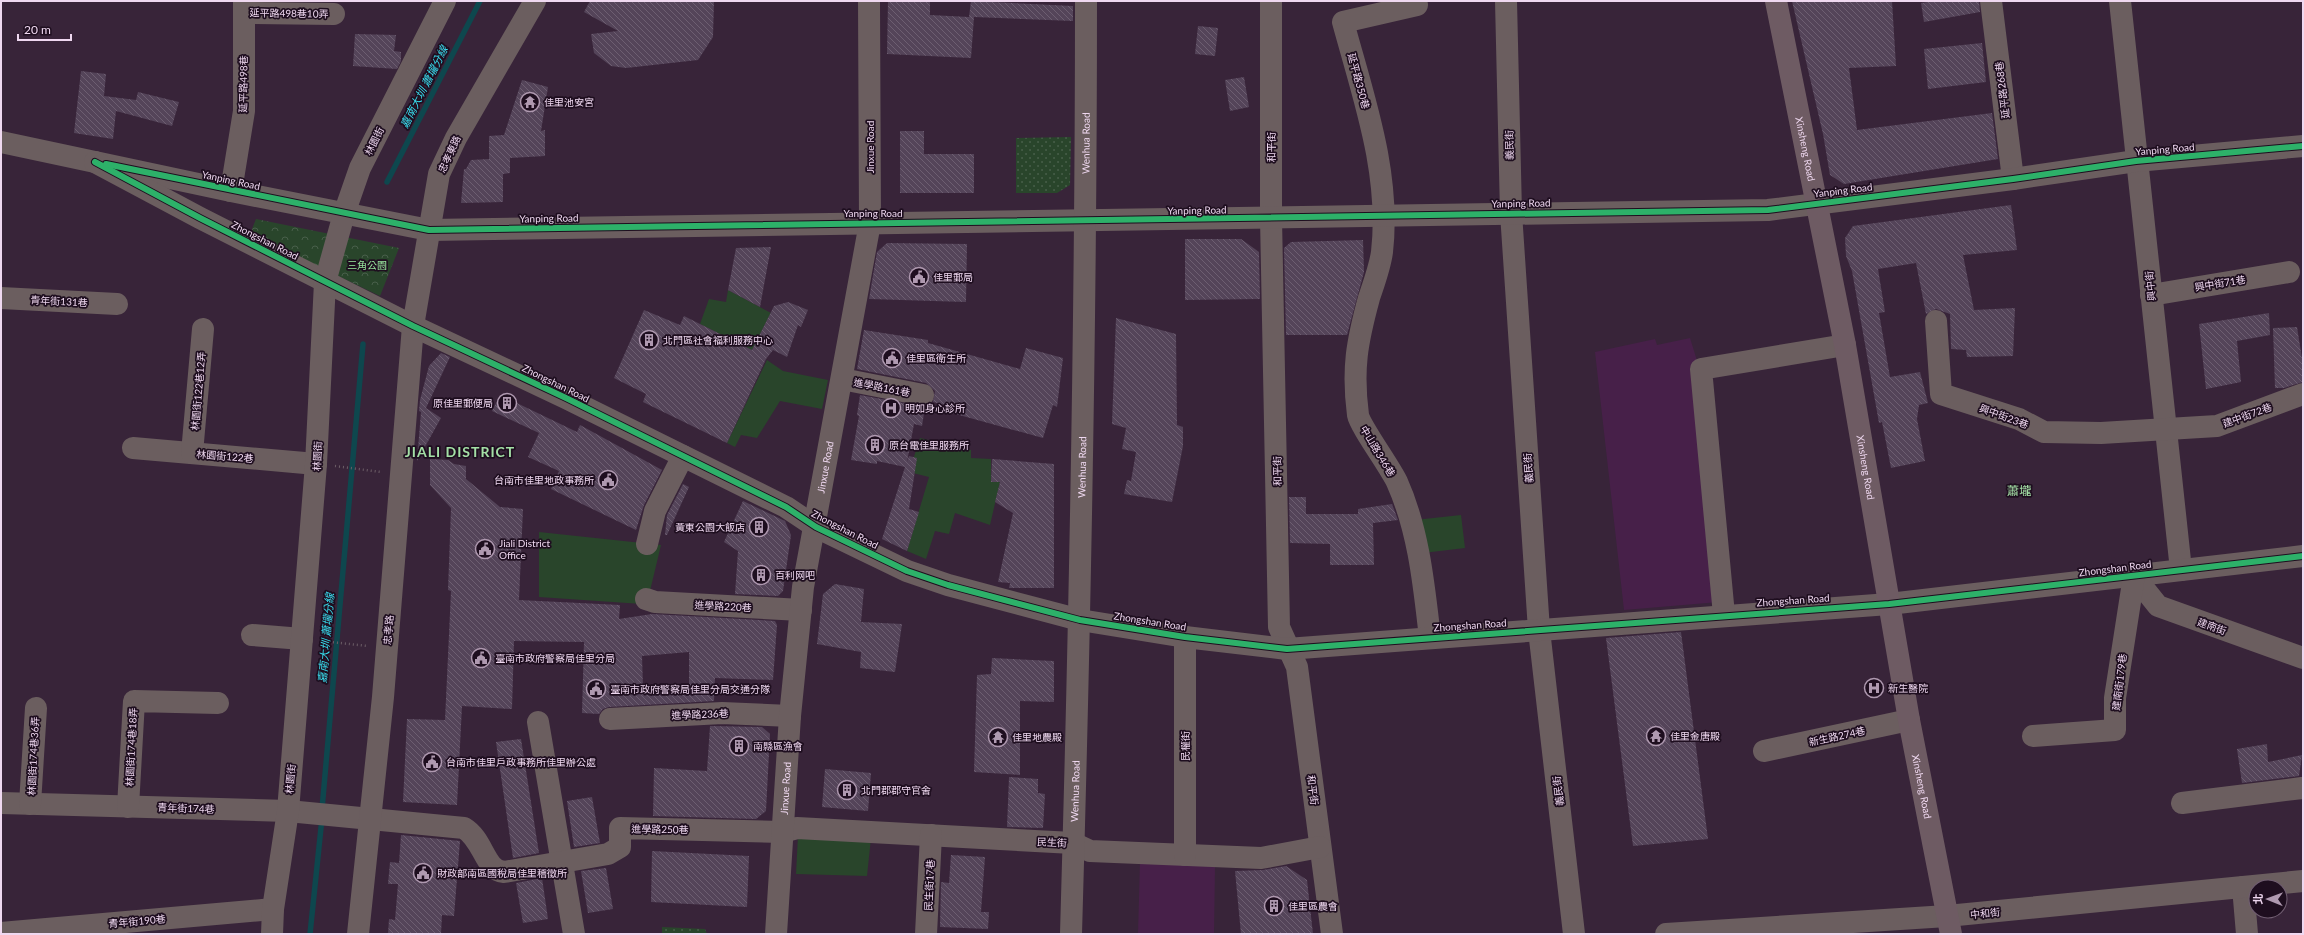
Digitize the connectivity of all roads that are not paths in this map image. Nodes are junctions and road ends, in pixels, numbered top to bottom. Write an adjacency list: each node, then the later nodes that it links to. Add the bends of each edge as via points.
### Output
1 (445, 1): 21 (street, 林園街, via 360,168)
2 (535, 1): 26 (street, 忠孝東路, via 456,138 439,174)
3 (869, 1): 25 (street, Jinxue Road)
4 (1086, 1): 24 (street, Wenhua Road)
5 (1271, 1): 23 (street, 和平街)
6 (1506, 1): 20 (street, 義民街)
7 (1776, 1): 19 (main road, Xinsheng Road)
8 (1991, 1): 17 (street, 延平路268巷)
9 (2120, 1): 15 (street, 興中街)
10 (1417, 5): 22 (street, 延平路350巷, via 1343,22 1376,144)
11 (244, 7): 12 (street, 延平路498巷10弄); 18 (street, 延平路498巷, via 244,111)
12 (334, 14)
13 (1, 142): 16 (street, Yanping Road)
14 (2303, 146): 15 (street, Yanping Road)
15 (2136, 161): 17 (street, Yanping Road); 29 (street, 興中街)
16 (94, 162): 18 (street, Yanping Road); 28 (street, Zhongshan Road)
17 (2013, 179): 19 (street, Yanping Road)
18 (230, 191): 21 (street, Yanping Road)
19 (1816, 203): 20 (street, Yanping Road, via 1768,210); 35 (main road, Xinsheng Road)
20 (1511, 213): 22 (street, Yanping Road); 54 (street, 義民街)
21 (344, 214): 26 (street, Yanping Road); 28 (street, 林園街)
22 (1384, 216): 23 (street, Yanping Road); 57 (street, 中山路346巷, via 1382,253 1359,335 1354,368 1358,418 1397,482 1412,525 1422,570)
23 (1270, 218): 24 (street, Yanping Road); 59 (street, 和平街, via 1279,627)
24 (1086, 222): 25 (street, Yanping Road); 53 (street, Wenhua Road)
25 (870, 223): 26 (street, Yanping Road); 36 (street, Jinxue Road)
26 (429, 230): 33 (street, 忠孝東路)
27 (2289, 272): 29 (street, 興中街71巷)
28 (325, 282): 33 (street, Zhongshan Road); 43 (street, 林園街)
29 (2151, 295): 39 (street, 興中街)
30 (1, 298): 31 (street, 青年街131巷)
31 (117, 304)
32 (1936, 321): 39 (street, 興中街23巷, via 1941,394 2019,419 2044,432 2101,433)
33 (413, 326): 42 (street, Zhongshan Road); 77 (street, 忠孝路)
34 (203, 329): 41 (street, 林園街122巷12弄)
35 (1845, 345): 50 (main road, Xinsheng Road); 52 (street, via 1701,368)
36 (842, 380): 38 (street, 進學路161巷); 44 (street, Jinxue Road)
37 (2303, 394): 39 (street, 建中街72巷, via 2217,426)
38 (923, 395)
39 (2165, 428): 47 (street, 興中街)
40 (133, 448): 41 (street, 林園街122巷)
41 (192, 453): 43 (street, 林園街122巷)
42 (683, 456): 44 (street, Zhongshan Road, via 786,507); 45 (street, via 655,511)
43 (322, 464): 58 (street, 林園街)
44 (816, 527): 51 (street, Jinxue Road); 53 (street, Zhongshan Road, via 907,571 948,585)
45 (647, 544)
46 (2303, 556): 47 (street, Zhongshan Road)
47 (2181, 570): 48 (street, Zhongshan Road)
48 (2134, 576): 50 (street, Zhongshan Road); 60 (street, 建南街, via 2158,606); 67 (street, 建南街179巷, via 2115,698 2115,730)
49 (646, 598): 51 (street, 進學路220巷, via 656,602)
50 (1889, 604): 52 (street, Zhongshan Road); 65 (main road, Xinsheng Road)
51 (801, 610): 63 (street, Jinxue Road)
52 (1724, 615): 54 (street, Zhongshan Road)
53 (1080, 620): 56 (street, Zhongshan Road); 80 (street, Wenhua Road)
54 (1539, 630): 57 (street, Zhongshan Road); 97 (street, 義民街)
55 (252, 635): 58 (street)
56 (1185, 637): 59 (street, Zhongshan Road); 82 (street, 民權街)
57 (1430, 638): 59 (street, Zhongshan Road)
58 (307, 640): 76 (street, 林園街)
59 (1287, 649): 81 (street, 和平街, via 1297,667)
60 (2303, 658)
61 (218, 703): 75 (street, 林園街174巷18弄, via 134,701)
62 (36, 708): 74 (street, 林園街174巷36弄)
63 (790, 716): 64 (street, 進學路236巷, via 722,713); 78 (street, Jinxue Road)
64 (610, 719)
65 (1909, 720): 68 (street, 新生路274巷); 87 (main road, Xinsheng Road)
66 (538, 722): 83 (street)
67 (2033, 736)
68 (1764, 751)
69 (2303, 784): 70 (street)
70 (2302, 788): 71 (street); 73 (street)
71 (2303, 796)
72 (1, 803): 74 (street, 青年街174巷)
73 (2182, 803)
74 (30, 804): 75 (street, 青年街174巷)
75 (128, 806): 76 (street, 青年街174巷)
76 (288, 811): 77 (street, 青年街174巷); 86 (street, 林園街)
77 (371, 819): 83 (street, 進學路250巷, via 464,828 473,833 491,867 496,871 504,872); 91 (street, 忠孝路)
78 (782, 832): 79 (street, 民生街, via 797,828); 83 (street, 進學路250巷, via 620,828 620,847 608,854); 93 (street, Jinxue Road)
79 (931, 835): 80 (street, 民生街); 94 (street, 民生街17巷)
80 (1073, 843): 82 (street, 民生街, via 1090,851); 95 (street, Wenhua Road)
81 (1320, 847): 82 (street, 民生街, via 1260,858); 96 (street, 和平街)
82 (1185, 855)
83 (561, 862): 92 (street)
84 (2303, 881): 85 (street, 中和街)
85 (2243, 887): 87 (street, 中和街); 99 (street)
86 (273, 909): 88 (street, 青年街190巷); 90 (street, 林園街)
87 (1949, 925): 89 (street, 中和街)
88 (1, 933)
89 (1698, 933): 98 (street, 中和街)
90 (272, 934)
91 (358, 934)
92 (574, 934)
93 (776, 934)
94 (926, 934)
95 (1071, 934)
96 (1332, 934)
97 (1574, 934)
98 (1666, 934)
99 (2247, 934)

